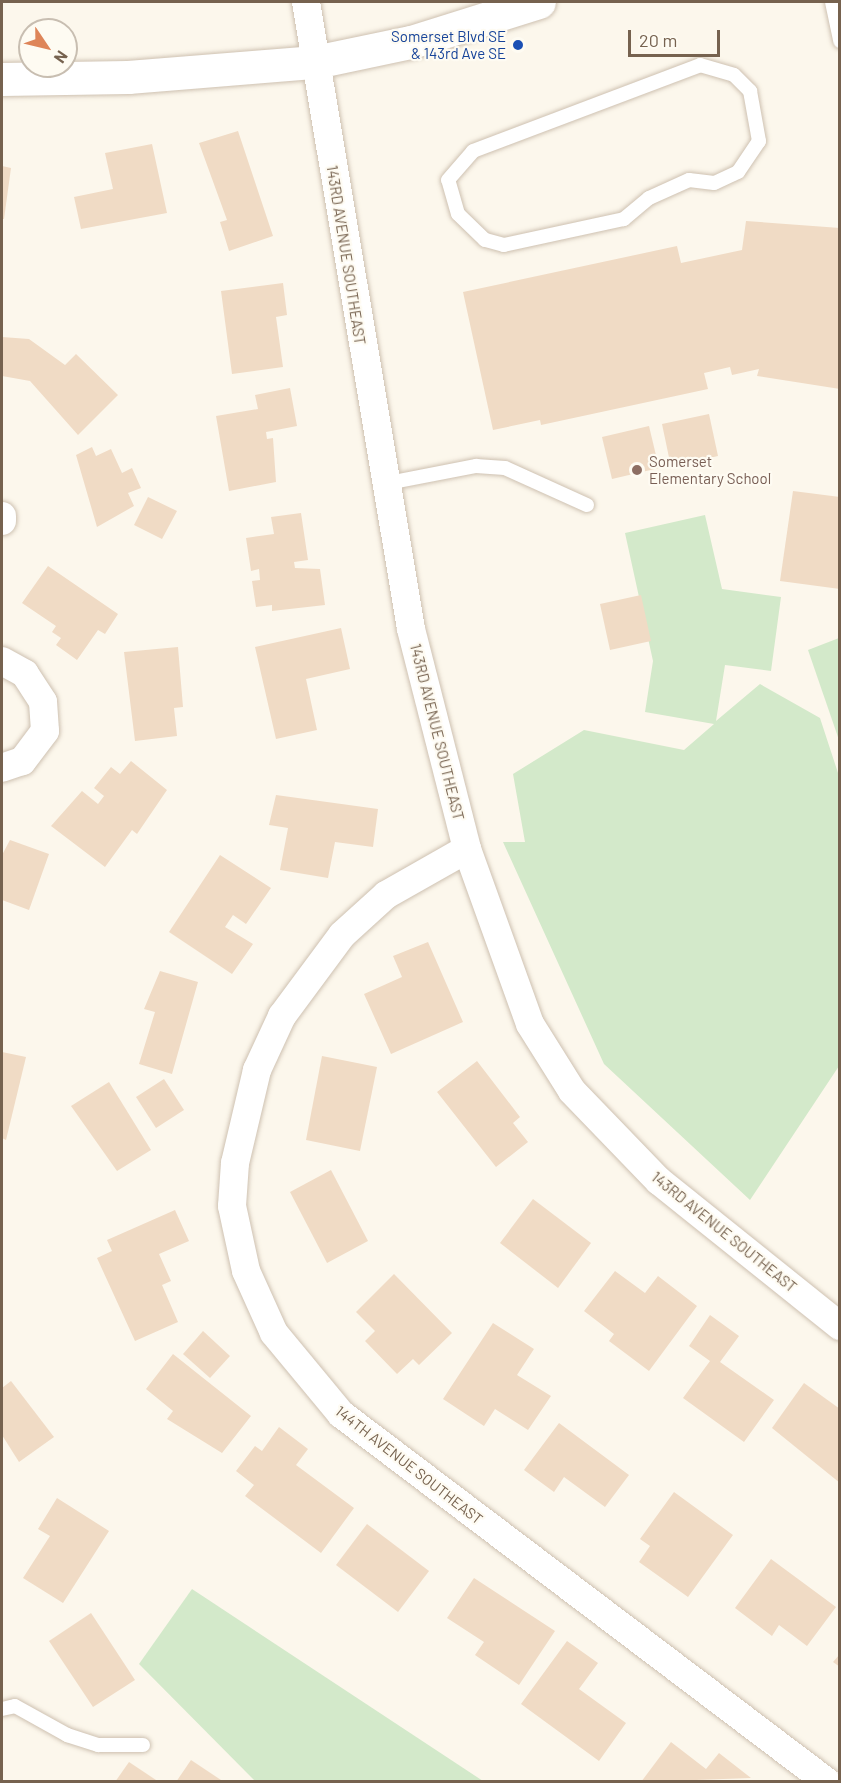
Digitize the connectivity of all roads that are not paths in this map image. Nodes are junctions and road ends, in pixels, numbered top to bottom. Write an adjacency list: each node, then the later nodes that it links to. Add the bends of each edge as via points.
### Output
1 (306, 2): 5 (street, 143RD AVENUE SOUTHEAST)
2 (538, 2): 5 (street, via 411,42)
3 (832, 2): 4 (lane)
4 (840, 41)
5 (315, 62): 6 (street, via 128,77); 8 (street, 143RD AVENUE SOUTHEAST)
6 (2, 79)
7 (611, 103): 7 (lane, via 473,151 448,180 458,214 485,240 504,245 624,219 649,198 680,184 714,183 738,172 759,141 750,92 716,66 700,64)
8 (383, 484): 9 (lane, via 476,466 505,468); 12 (street, 143RD AVENUE SOUTHEAST, via 411,629)
9 (586, 505)
10 (2, 662): 11 (street, via 26,674 44,702 45,731 22,761)
11 (2, 768)
12 (467, 849): 13 (street, 143RD AVENUE SOUTHEAST, via 530,1024 572,1091 659,1181); 16 (street, 144TH AVENUE SOUTHEAST, via 386,895 342,935 282,1016 257,1070 235,1163 232,1206 246,1270 274,1333 341,1414)
13 (840, 1326)
14 (2, 1710): 15 (lane, via 15,1706 67,1736 98,1745)
15 (143, 1745)
16 (827, 1782)

